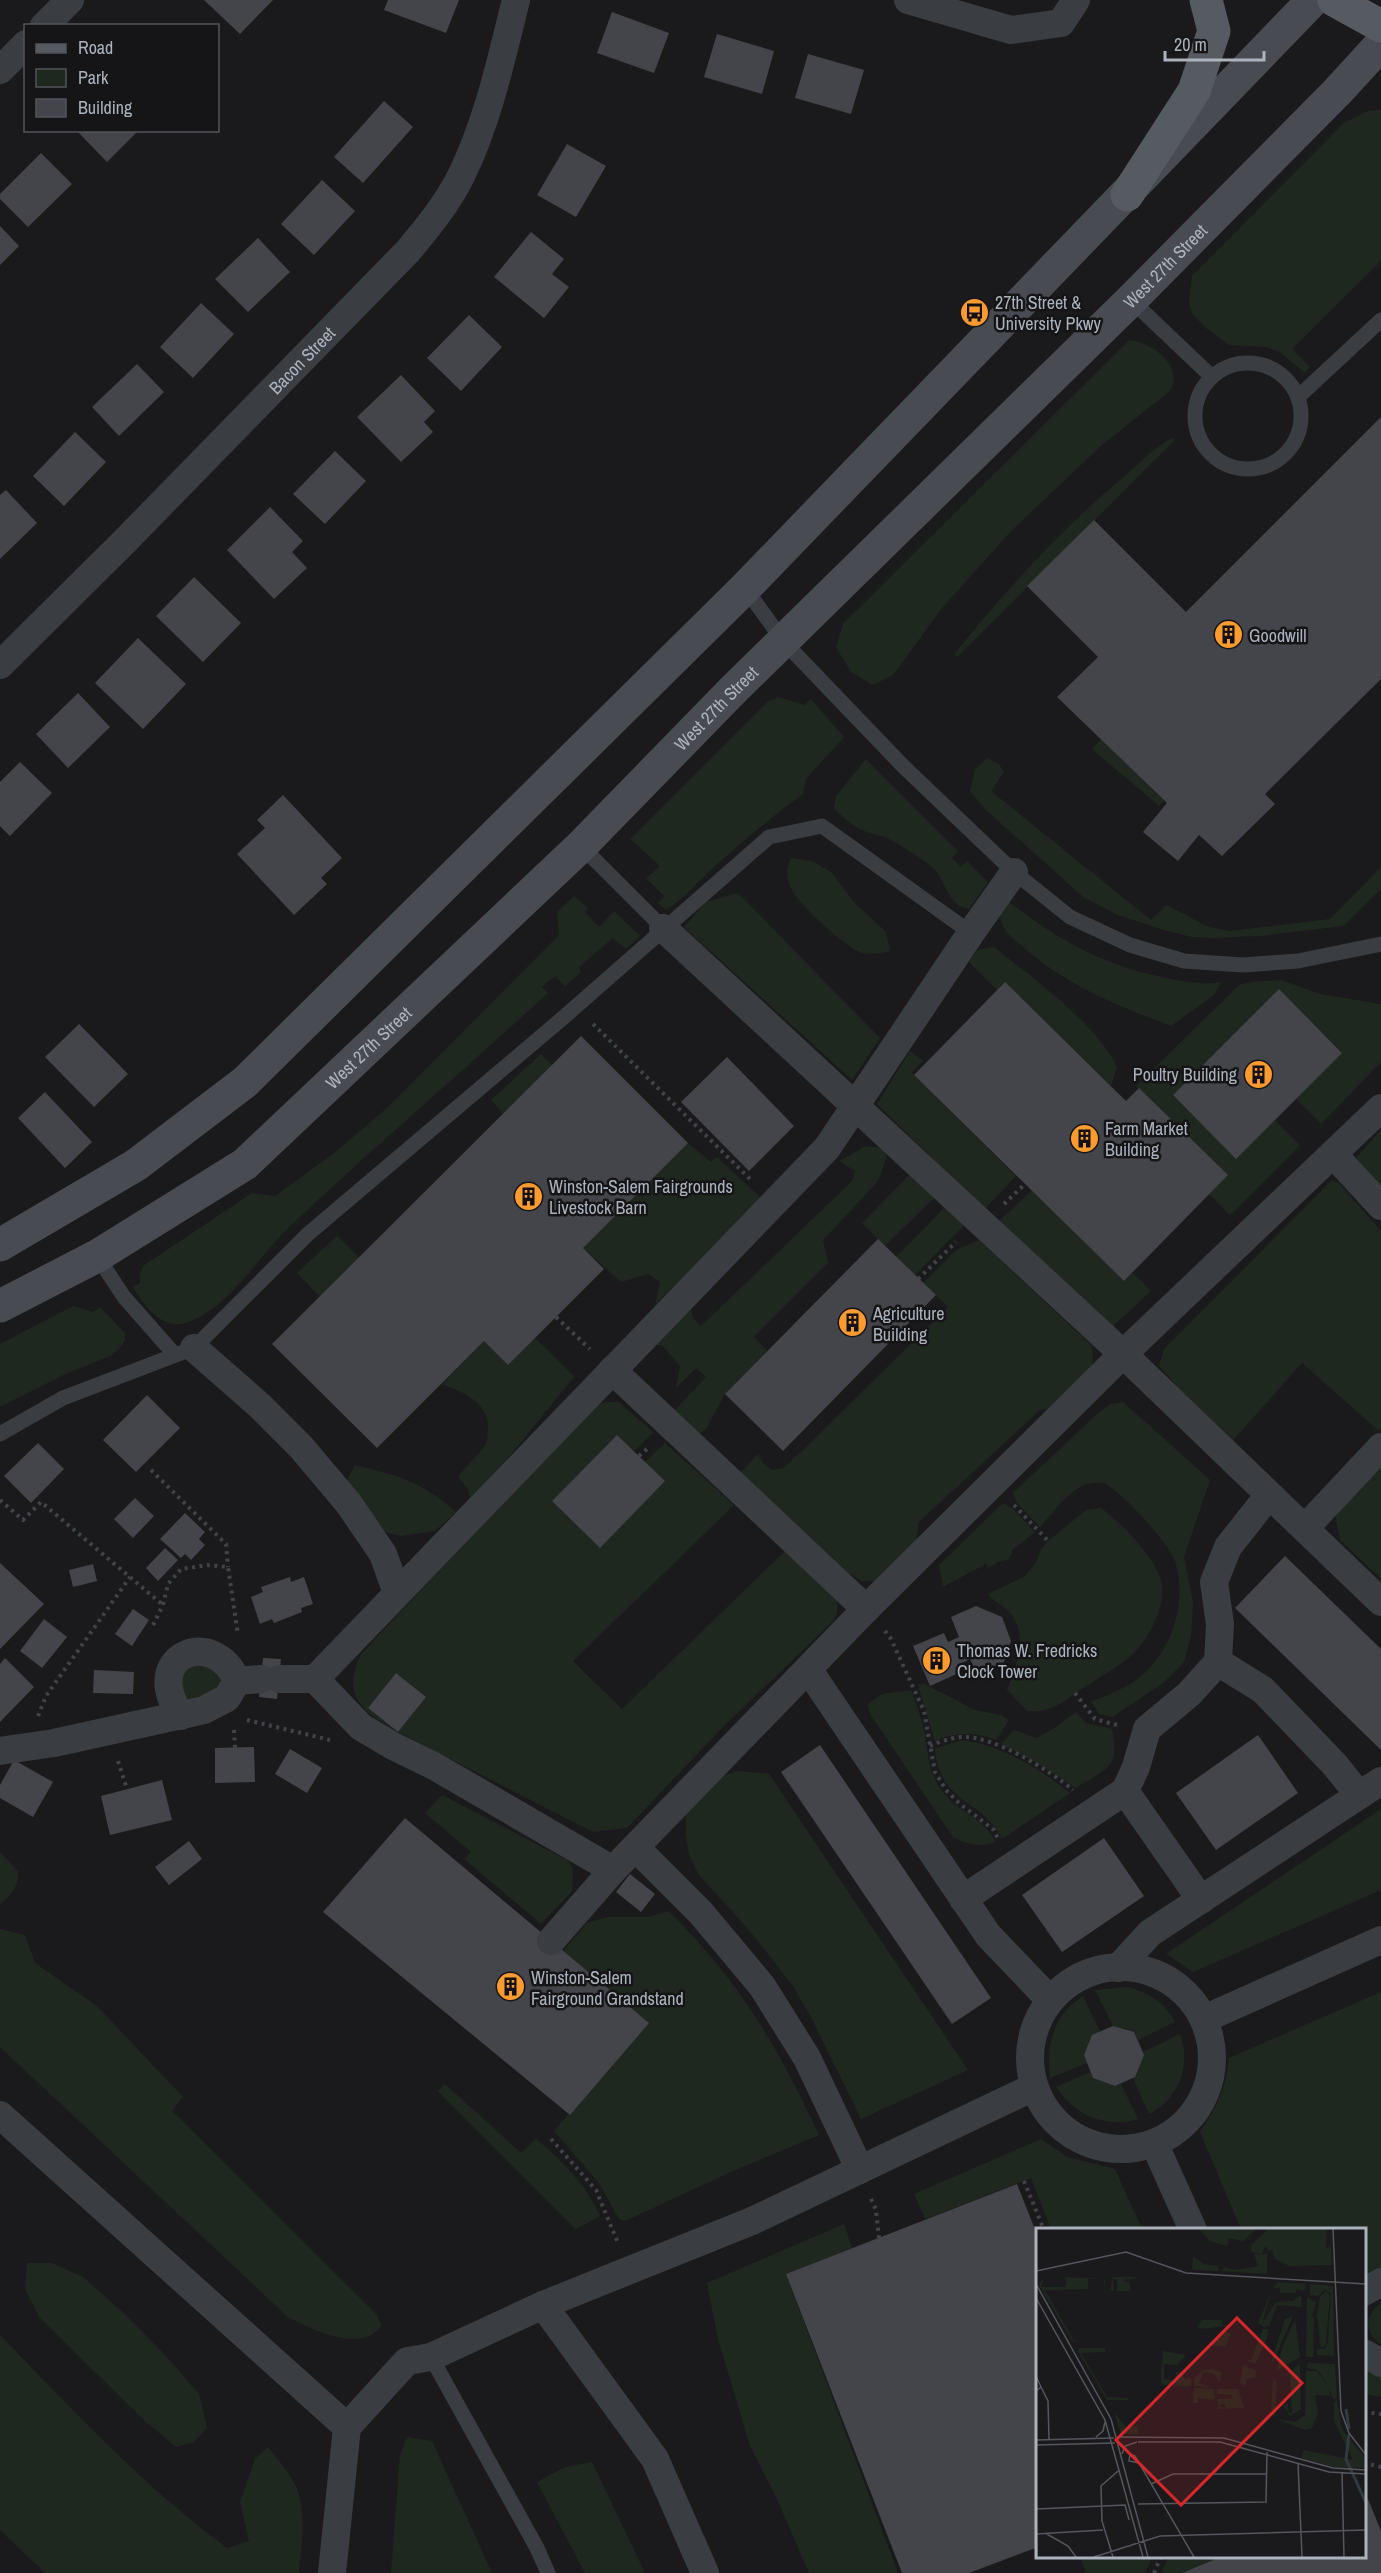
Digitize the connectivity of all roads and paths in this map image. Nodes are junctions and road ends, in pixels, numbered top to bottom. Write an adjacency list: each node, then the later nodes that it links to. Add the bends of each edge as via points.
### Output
1 (70, 0): 8 (street)
2 (516, 0): 20 (street, Bacon Street, via 479,135 437,216 400,260 125,542)
3 (908, 0): 4 (street, via 1011,30 1061,23)
4 (1076, 0)
5 (1206, 0): 13 (main road, via 1214,31 1194,91)
6 (1313, 0): 13 (street)
7 (1334, 0): 9 (main road)
8 (46, 24)
9 (1381, 26)
10 (1381, 44): 14 (street, West 27th Street)
11 (24, 46): 12 (street)
12 (0, 70)
13 (1126, 195): 18 (street)
14 (1131, 300): 16 (lane); 19 (street, West 27th Street)
15 (1381, 320): 17 (lane)
16 (1212, 377): 17 (lane, via 1226,367 1260,364 1289,381); 17 (lane, via 1201,391 1195,409 1196,427 1202,444 1214,458 1231,467 1266,467 1293,446 1302,413)
17 (1298, 397)
18 (745, 588): 19 (lane); 32 (street, via 245,1082 136,1164)
19 (784, 642): 21 (street, West 27th Street); 22 (lane, via 903,766)
20 (0, 664)
21 (581, 846): 23 (lane); 33 (street, West 27th Street, via 245,1164)
22 (1014, 873): 24 (street); 25 (lane, via 1070,917 1130,945 1184,961 1243,965 1298,961)
23 (663, 928): 24 (lane, via 769,837 822,826); 26 (lane); 27 (street)
24 (971, 933): 27 (street)
25 (1381, 944)
26 (575, 1007): 30 (path); 36 (lane, via 308,1234)
27 (857, 1107): 30 (street, via 827,1148); 37 (street)
28 (1381, 1108): 29 (street)
29 (1334, 1155): 31 (street); 37 (street)
30 (774, 1203): 38 (street)
31 (1381, 1206)
32 (0, 1245)
33 (97, 1256): 34 (street, West 27th Street); 36 (lane, via 124,1297)
34 (0, 1306)
35 (556, 1317): 38 (path)
36 (185, 1351): 39 (lane, via 63,1398); 49 (street, via 260,1406 301,1447 349,1504 382,1554)
37 (1123, 1354): 42 (street); 43 (street)
38 (612, 1370): 49 (street); 52 (street)
39 (0, 1434)
40 (1381, 1448): 45 (street)
41 (151, 1470): 47 (path, via 226,1544)
42 (993, 1482): 46 (path); 52 (street)
43 (1269, 1495): 45 (street); 54 (street, via 1228,1547 1214,1582 1220,1624)
44 (0, 1500): 48 (path, via 23,1520 41,1502)
45 (1305, 1528): 50 (street)
46 (1048, 1541)
47 (228, 1567): 51 (path, via 181,1569 168,1584); 56 (path, via 241,1657)
48 (130, 1577): 51 (path); 65 (path)
49 (397, 1593): 57 (street)
50 (1381, 1602)
51 (164, 1605): 53 (path)
52 (866, 1609): 55 (street); 63 (path, via 891,1639 924,1711)
53 (153, 1625)
54 (1218, 1662): 61 (street, via 1189,1694); 66 (street, via 1263,1690 1335,1765)
55 (808, 1669): 69 (street); 72 (street)
56 (252, 1677): 57 (street); 59 (street, via 227,1698); 59 (street, via 201,1651 186,1653 175,1662 168,1676 170,1693)
57 (315, 1679): 62 (street, via 361,1727)
58 (1075, 1693): 61 (path, via 1095,1719)
59 (193, 1713): 60 (path); 65 (street)
60 (235, 1718): 62 (path, via 326,1740 359,1744); 64 (path)
61 (1147, 1729): 67 (street)
62 (377, 1737): 71 (street)
63 (930, 1746): 68 (path, via 961,1737 995,1745 1044,1769 1068,1786); 70 (path, via 935,1772 946,1790 994,1830)
64 (235, 1748)
65 (13, 1749)
66 (1370, 1788): 73 (street)
67 (1125, 1791): 68 (street); 73 (street)
68 (1091, 1813): 70 (street)
69 (636, 1848): 71 (street); 83 (street, via 701,1913 762,1986 807,2058)
70 (1011, 1867): 72 (street)
71 (613, 1870): 75 (street)
72 (963, 1899): 77 (street, via 988,1935)
73 (1201, 1900): 76 (street, via 1150,1933)
74 (1381, 1940): 78 (street)
75 (551, 1941)
76 (1118, 1968): 77 (street, via 1101,1968 1073,1980); 78 (street, via 1132,1967 1162,1976 1187,1994)
77 (1050, 2000): 79 (street, via 1034,2027 1030,2047)
78 (1204, 2019): 82 (street, via 1212,2048 1210,2078 1199,2105 1180,2128)
79 (1034, 2087): 82 (street, via 1047,2114 1069,2134 1096,2146 1126,2150); 83 (street)
80 (0, 2115): 97 (street)
81 (550, 2139): 88 (path, via 596,2190)
82 (1154, 2143): 86 (street)
83 (861, 2170): 87 (path, via 876,2210); 88 (street, via 752,2221)
84 (1024, 2181): 85 (path)
85 (1044, 2228)
86 (1193, 2228)
87 (879, 2238)
88 (629, 2270): 91 (street)
89 (1381, 2282): 90 (street)
90 (1366, 2291)
91 (543, 2305): 93 (street); 103 (street, via 655,2459)
92 (1366, 2354): 94 (street)
93 (431, 2357): 97 (street, via 407,2361); 102 (lane)
94 (1381, 2363)
95 (1366, 2412): 96 (path)
96 (1381, 2414)
97 (347, 2427): 101 (street)
98 (1366, 2466): 99 (path)
99 (1381, 2467)
100 (1160, 2558): 104 (path)
101 (332, 2573)
102 (548, 2573)
103 (705, 2573)
104 (1154, 2573)

